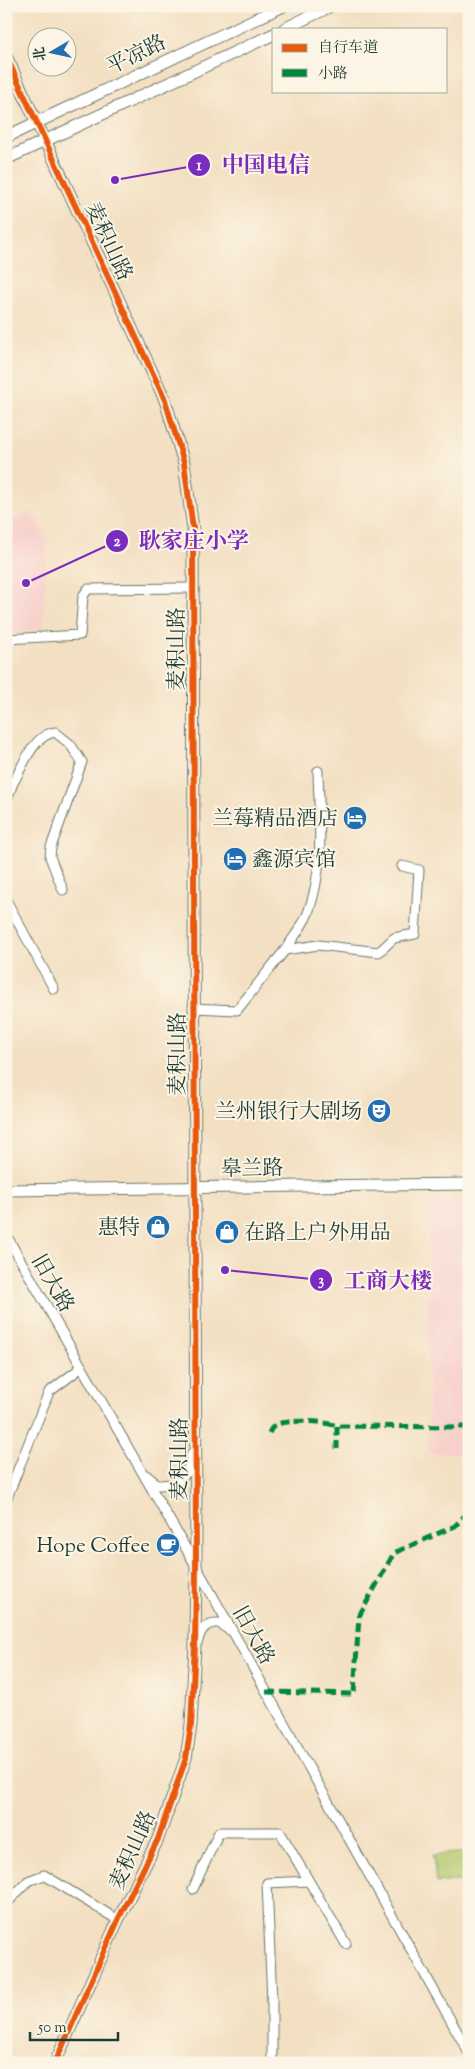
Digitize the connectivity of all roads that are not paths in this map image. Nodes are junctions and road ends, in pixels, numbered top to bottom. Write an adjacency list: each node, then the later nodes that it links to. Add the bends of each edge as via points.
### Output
1 (283, 6): 6 (street, 平凉路)
2 (332, 6): 3 (street)
3 (286, 28)
4 (272, 35): 8 (street, 平凉路)
5 (6, 56): 6 (street, 麦积山路)
6 (37, 123): 7 (street, 平凉路); 8 (street, 麦积山路)
7 (6, 137)
8 (45, 141): 9 (street, 平凉路); 10 (street, 麦积山路, via 165,400 184,463 193,529)
9 (6, 159)
10 (193, 588): 11 (street, via 88,589 83,596 80,635); 21 (street, 麦积山路)
11 (6, 639)
12 (318, 771): 19 (street, via 320,854 314,895 308,915)
13 (10, 783): 14 (street); 16 (street, via 46,733 55,732 70,744 82,762 51,847 50,857)
14 (6, 802)
15 (402, 866): 19 (street, via 419,870 414,934 394,938 379,952 318,945)
16 (63, 890)
17 (6, 900): 18 (street)
18 (11, 917): 20 (street)
19 (285, 950): 21 (street, via 237,1010)
20 (54, 989)
21 (193, 1008): 23 (street, 麦积山路)
22 (469, 1184): 23 (street, 皋兰路)
23 (193, 1188): 24 (street, 皋兰路); 27 (street, 麦积山路)
24 (6, 1190)
25 (6, 1235): 26 (street, 旧大路)
26 (82, 1367): 28 (street, 旧大路); 29 (street, via 49,1392)
27 (195, 1430): 28 (street, via 187,1472 175,1484 158,1485); 30 (street, 麦积山路)
28 (134, 1458): 30 (street, 旧大路)
29 (6, 1500)
30 (196, 1566): 31 (street, 旧大路); 32 (street, 麦积山路)
31 (238, 1642): 32 (street, via 223,1624 208,1624 198,1636); 38 (street, 旧大路)
32 (194, 1670): 36 (street, 麦积山路, via 186,1758 158,1839)
33 (309, 1882): 34 (street, via 280,1832 218,1832); 37 (street); 40 (street, via 267,1883)
34 (193, 1889)
35 (6, 1904): 36 (street, via 28,1881 44,1875)
36 (118, 1920): 39 (street, 麦积山路)
37 (346, 1944)
38 (469, 2053)
39 (55, 2063)
40 (272, 2063)

